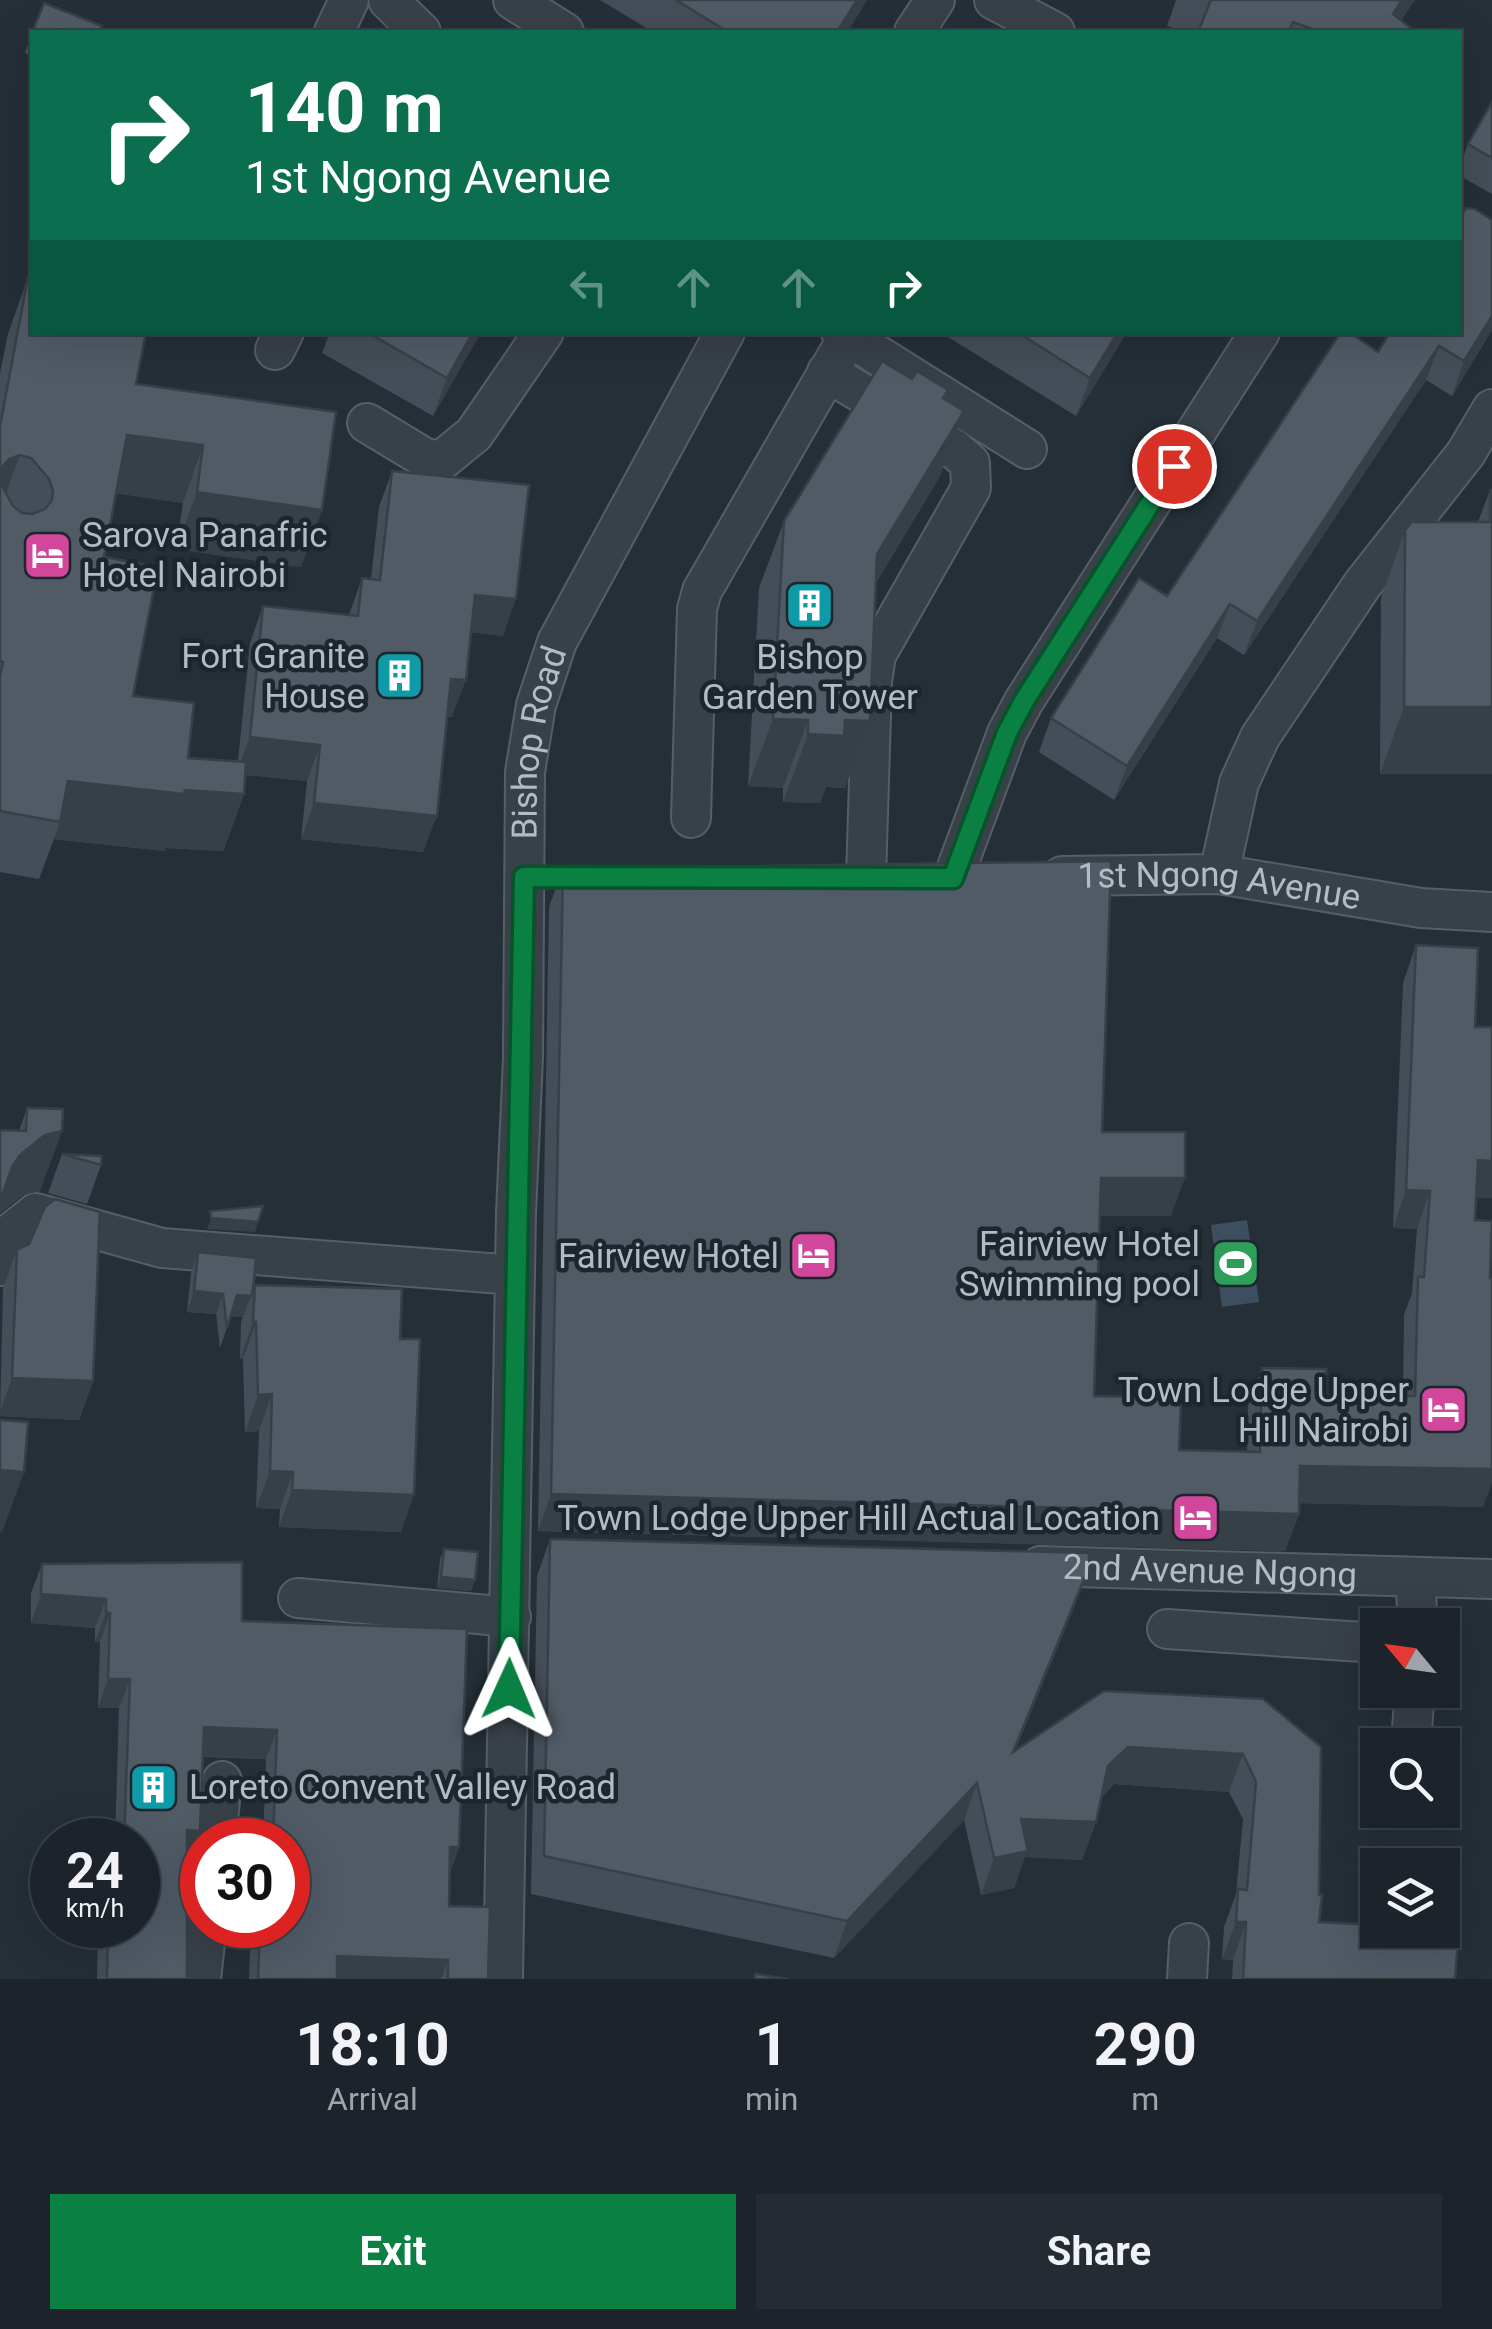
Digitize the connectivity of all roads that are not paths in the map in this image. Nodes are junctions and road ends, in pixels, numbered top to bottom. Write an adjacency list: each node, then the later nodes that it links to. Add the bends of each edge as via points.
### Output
1 (350, 0): 6 (street)
2 (388, 0): 7 (street)
3 (513, 0): 8 (street)
4 (934, 0): 9 (street)
5 (994, 0): 10 (street)
6 (335, 30)
7 (419, 30)
8 (561, 30)
9 (915, 30)
10 (1050, 30)
11 (542, 335): 18 (street, via 474,434 440,460)
12 (724, 335): 23 (street, Bishop Road, via 557,642 536,705 525,772)
13 (846, 335): 16 (street)
14 (849, 335): 19 (street)
15 (1258, 335): 27 (street)
16 (827, 372): 20 (street, via 702,591); 27 (street, via 970,464 970,488 876,655 872,682)
17 (1492, 409): 21 (street, via 1260,736 1239,783)
18 (367, 422)
19 (1028, 449)
20 (691, 818)
21 (1219, 874): 22 (street, 1st Ngong Avenue); 28 (street, 1st Ngong Avenue, via 1421,908)
22 (1029, 876)
23 (524, 877): 24 (street); 30 (street, Bishop Road)
24 (562, 877)
25 (991, 877): 27 (street)
26 (828, 878): 27 (street)
27 (909, 878)
28 (1492, 912)
29 (0, 1266): 30 (street, via 12,1232 36,1212 162,1248)
30 (515, 1275): 31 (street, Bishop Road)
31 (510, 1553): 32 (street); 38 (street, Bishop Road)
32 (550, 1554)
33 (1002, 1565): 34 (street, 2nd Avenue Ngong)
34 (1416, 1577): 35 (street, 2nd Avenue Ngong); 37 (street)
35 (1492, 1579)
36 (298, 1598): 38 (street)
37 (1417, 1608)
38 (511, 1617): 45 (street, Bishop Road)
39 (1167, 1629): 40 (street)
40 (1360, 1642)
41 (222, 1781): 42 (street)
42 (218, 1818)
43 (203, 1948): 44 (street)
44 (200, 1979)
45 (503, 1979)

